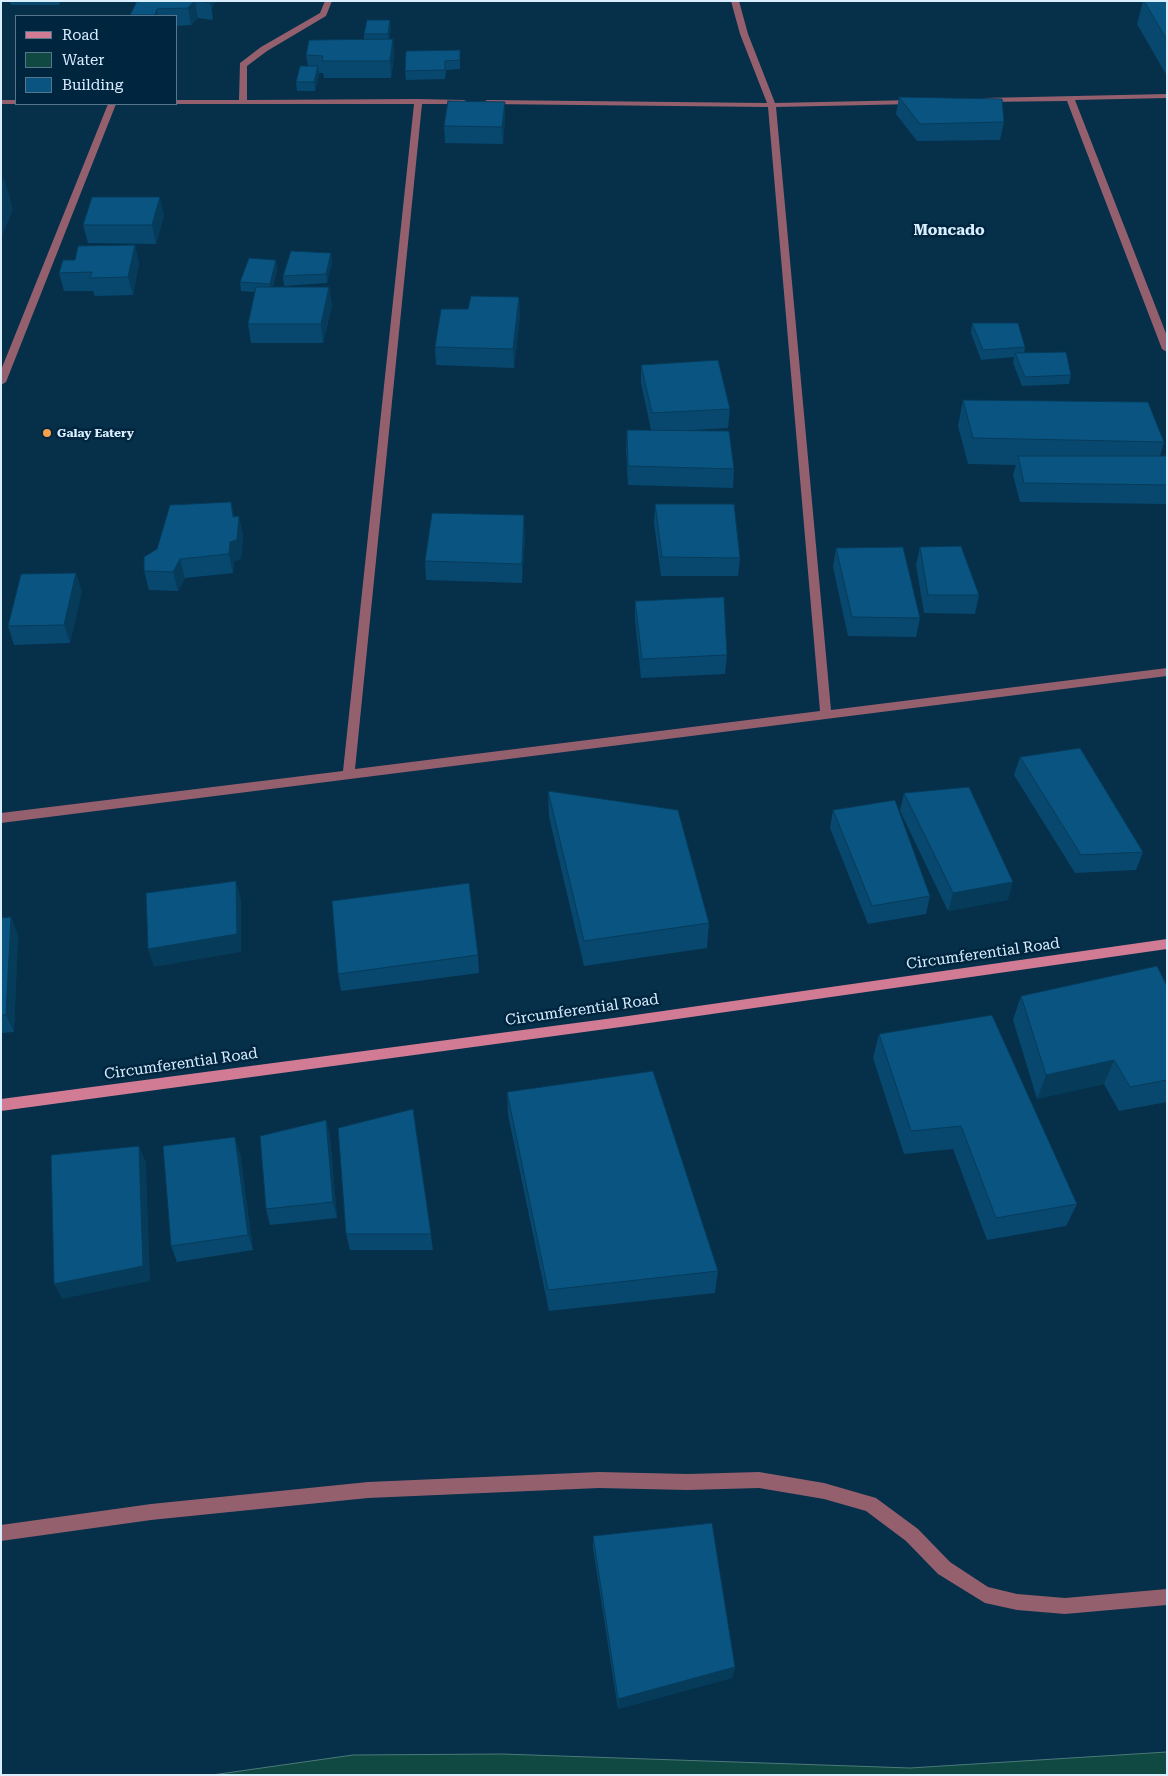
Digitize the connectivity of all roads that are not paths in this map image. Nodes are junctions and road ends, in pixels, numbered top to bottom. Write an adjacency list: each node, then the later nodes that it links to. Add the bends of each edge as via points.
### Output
1 (329, 1): 11 (street, via 322,14 243,65)
2 (735, 1): 13 (street, via 744,34)
3 (1167, 96): 4 (street)
4 (1070, 98): 5 (street); 14 (street)
5 (971, 100)
6 (418, 101): 11 (street); 13 (street); 18 (street)
7 (921, 101): 13 (street)
8 (1, 102): 9 (street)
9 (15, 102)
10 (178, 102): 11 (street)
11 (243, 102)
12 (112, 105): 15 (street)
13 (772, 105): 17 (street)
14 (1167, 349)
15 (1, 382)
16 (1167, 672): 17 (street)
17 (826, 714): 18 (street)
18 (349, 774): 19 (street)
19 (1, 818)
20 (1167, 944): 21 (main road, Circumferential Road, via 611,1023)
21 (1, 1104)
22 (1, 1533): 23 (street, via 151,1512 368,1490 599,1480 759,1480 824,1491 870,1504 912,1535 944,1568 985,1595 1017,1602 1065,1606)
23 (1167, 1597)

